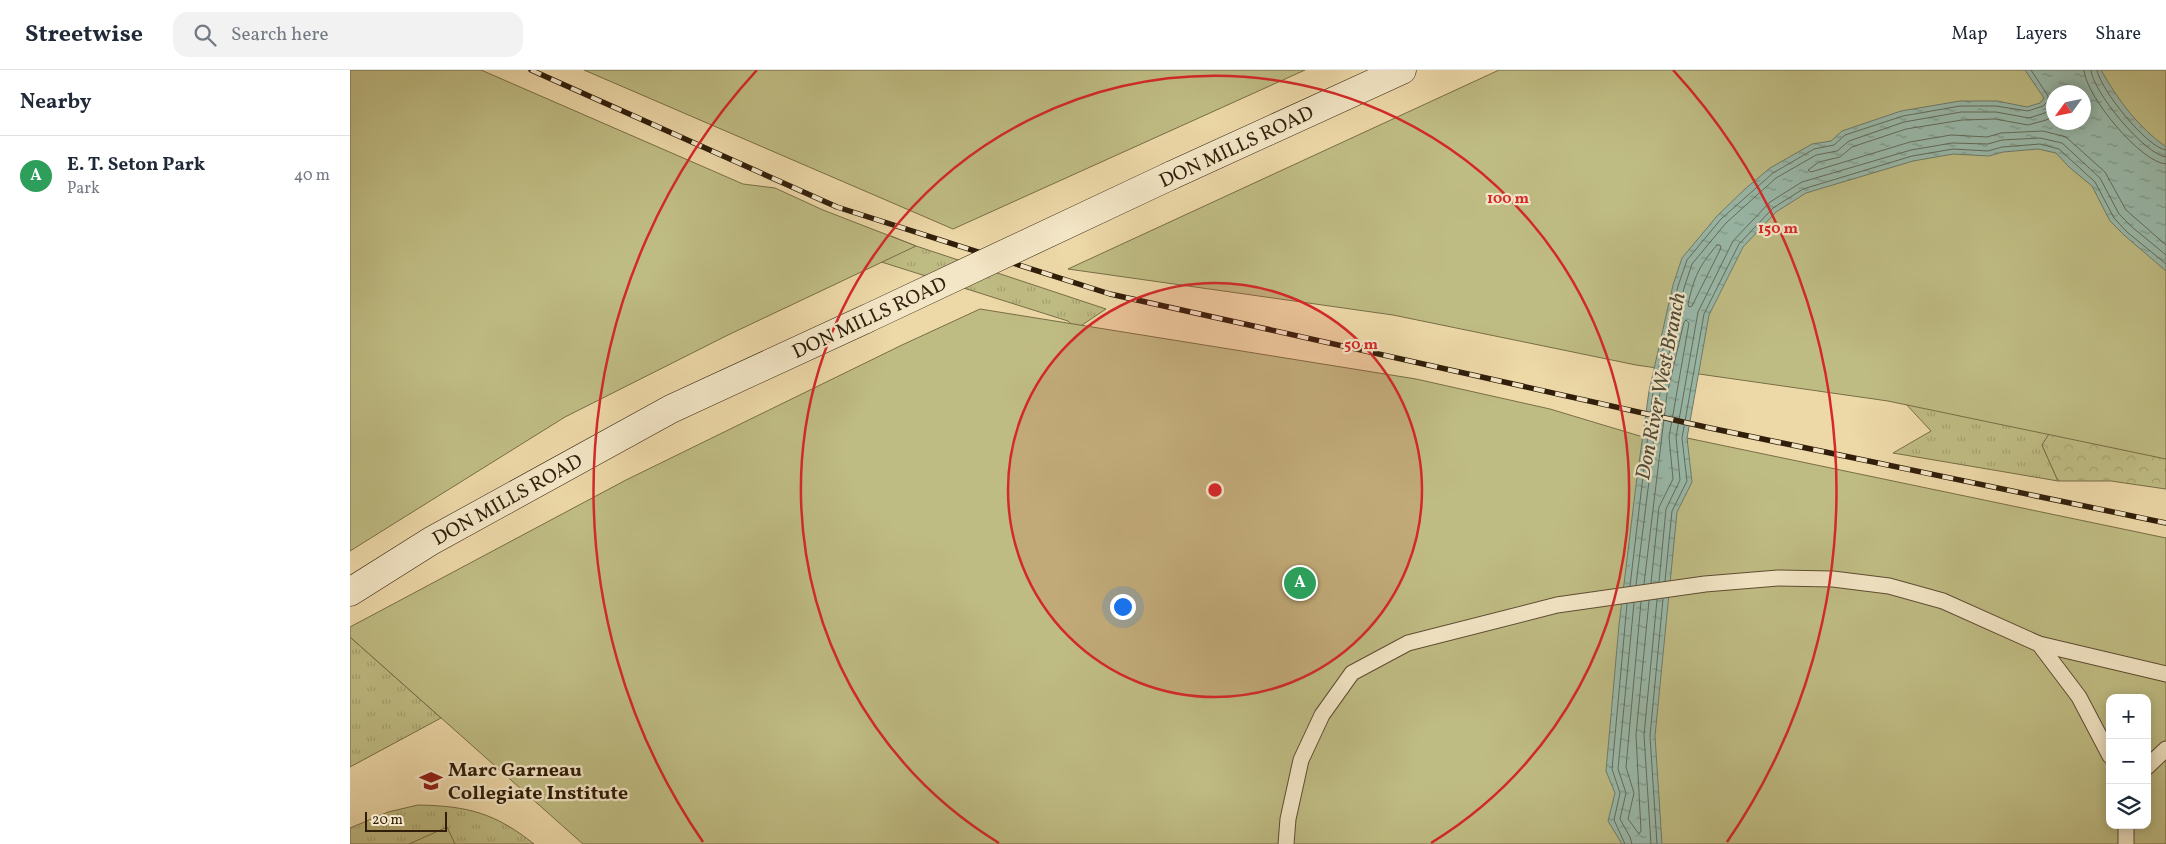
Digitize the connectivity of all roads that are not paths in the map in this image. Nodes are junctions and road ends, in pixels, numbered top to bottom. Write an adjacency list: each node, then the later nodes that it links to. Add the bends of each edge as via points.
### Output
1 (1402, 70): 2 (main road, DON MILLS ROAD, bridge, via 671,409 431,541)
2 (350, 592)
3 (2039, 644): 4 (lane); 5 (lane, via 2079,697); 9 (lane, via 1943,601 1889,586 1832,579 1778,578 1705,584 1557,605 1408,643 1352,673 1322,715 1301,760)
4 (2166, 674)
5 (2106, 748)
6 (2166, 749): 7 (lane)
7 (2151, 763)
8 (2126, 829): 10 (lane)
9 (1286, 844)
10 (2126, 844)

